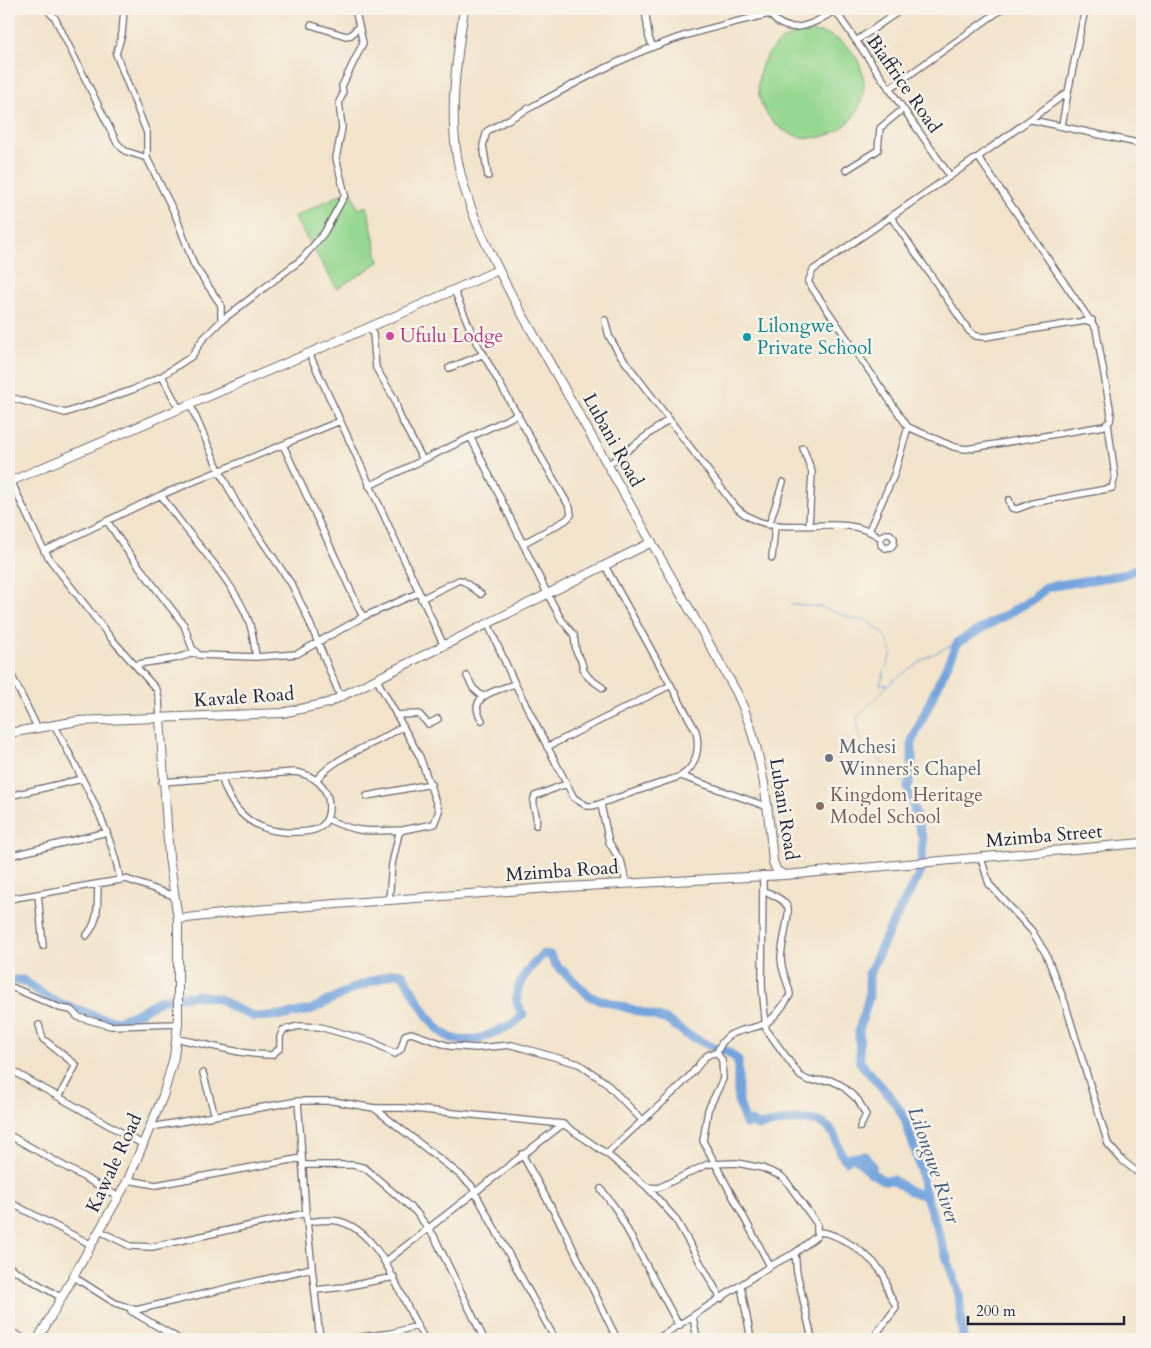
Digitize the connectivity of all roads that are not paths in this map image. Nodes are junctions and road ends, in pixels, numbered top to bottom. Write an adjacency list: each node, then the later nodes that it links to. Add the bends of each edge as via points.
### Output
1 (46, 9): 22 (street, via 55,18 117,143 126,151)
2 (124, 9): 22 (street, via 116,54 146,133)
3 (355, 9): 12 (street)
4 (464, 9): 27 (street, Lubani Road, via 455,75 456,147 470,207)
5 (645, 9): 14 (street)
6 (836, 9): 10 (street, via 801,27 786,26); 13 (street, Biaffrice Road)
7 (902, 9): 13 (street)
8 (1002, 9): 15 (street)
9 (1085, 9): 16 (street)
10 (768, 11): 14 (street)
11 (311, 25): 12 (street, via 346,36 352,35)
12 (359, 26): 31 (street, via 363,43 342,86 339,102 342,128 336,158 343,200 324,233 302,259)
13 (856, 41): 15 (street, Biaffrice Road)
14 (653, 47): 24 (street, via 486,132 483,145)
15 (889, 89): 17 (street, Biaffrice Road)
16 (1068, 92): 18 (street); 19 (street)
17 (903, 109): 23 (street, via 880,128 878,150); 25 (street, Biaffrice Road)
18 (1032, 120): 19 (street); 21 (street)
19 (1062, 125): 20 (street)
20 (1142, 144)
21 (978, 157): 25 (street); 30 (street)
22 (147, 158): 31 (street, via 175,214 194,265 221,305)
23 (846, 170)
24 (488, 176)
25 (950, 176): 26 (street)
26 (891, 217): 30 (street, via 969,331 976,336); 44 (street, via 813,270 808,282)
27 (498, 270): 28 (street); 49 (street, Lubani Road)
28 (454, 290): 32 (street); 34 (street)
29 (604, 320): 41 (street, via 618,352)
30 (1092, 320): 43 (street, via 1099,339 1111,414)
31 (221, 321): 36 (street, via 202,340 192,356)
32 (370, 327): 33 (street); 48 (street, via 376,368)
33 (310, 353): 38 (street); 42 (street)
34 (484, 354): 35 (street); 40 (street)
35 (449, 368)
36 (162, 376): 37 (street, via 66,413); 39 (street)
37 (9, 397)
38 (190, 404): 39 (street); 50 (street)
39 (179, 409): 51 (street)
40 (518, 414): 45 (street); 62 (street, via 571,512 566,520)
41 (669, 419): 49 (street); 58 (street, via 739,512 756,522)
42 (340, 421): 46 (street); 53 (street)
43 (1108, 424): 44 (street, via 966,449); 55 (street, via 1115,476 1112,488 1017,509 1012,508)
44 (908, 427): 59 (street, via 894,475)
45 (471, 438): 48 (street); 62 (street)
46 (284, 445): 50 (street); 69 (street)
47 (803, 448): 57 (street, via 812,472)
48 (423, 460): 53 (street)
49 (608, 465): 61 (street, Lubani Road)
50 (219, 470): 54 (street); 71 (street, via 237,504 292,585)
51 (10, 481): 63 (street)
52 (783, 482): 58 (street)
53 (369, 486): 68 (street)
54 (161, 495): 56 (street); 74 (street, via 243,609 250,625)
55 (1009, 500)
56 (107, 521): 63 (street); 73 (street, via 184,625)
57 (809, 524): 58 (street); 59 (street, via 826,523)
58 (772, 526): 64 (street)
59 (868, 530): 60 (street)
60 (881, 538)
61 (652, 542): 65 (street, Kavale Road); 103 (street, Lubani Road, via 742,703 759,758)
62 (524, 543): 67 (street)
63 (44, 551): 75 (street)
64 (772, 558)
65 (605, 566): 67 (street, Kavale Road); 80 (street)
66 (481, 594): 68 (street, via 459,580)
67 (548, 595): 70 (street, Kavale Road); 81 (street, via 561,620 574,635 584,672)
68 (419, 596): 69 (street); 72 (street)
69 (363, 617): 71 (street)
70 (488, 624): 72 (street, Kavale Road); 79 (street)
71 (318, 642): 74 (street, via 290,656); 83 (street)
72 (444, 646): 78 (street, Kavale Road)
73 (195, 652): 74 (street); 75 (street, via 182,658)
74 (256, 657)
75 (135, 665): 85 (street, via 157,690)
76 (9, 670): 90 (street)
77 (467, 676): 82 (street)
78 (377, 680): 83 (street, Kavale Road); 84 (street)
79 (515, 684): 82 (street); 92 (street)
80 (671, 684): 92 (street); 93 (street, via 698,738 695,760)
81 (603, 688)
82 (482, 696): 87 (street, via 477,708)
83 (341, 698): 85 (street, Kavale Road, via 282,713)
84 (396, 715): 86 (street, via 419,714 428,724); 89 (street)
85 (160, 718): 88 (street, Kavale Road); 97 (street)
86 (438, 719)
87 (482, 720)
88 (54, 724): 90 (street, Kavale Road); 94 (street)
89 (403, 726): 96 (street, via 380,741 330,764); 98 (street)
90 (37, 727): 91 (street, Kavale Road)
91 (9, 733)
92 (547, 747): 99 (street)
93 (682, 776): 102 (street); 103 (street)
94 (82, 779): 100 (street); 107 (street)
95 (222, 779): 96 (street, via 295,772); 97 (street); 104 (street, via 230,799 256,826 305,832 318,829)
96 (316, 780): 104 (street, via 326,790 329,799)
97 (162, 782): 119 (street)
98 (432, 784): 101 (street); 106 (street, via 439,812 437,821)
99 (566, 784): 102 (street, via 580,803); 105 (street, via 535,796)
100 (9, 796)
101 (367, 796)
102 (601, 805): 115 (street, via 607,836 622,864)
103 (768, 807): 113 (street, Lubani Road, via 773,862 777,871)
104 (327, 819): 106 (street, via 360,831)
105 (536, 825)
106 (403, 830): 121 (street, via 397,838)
107 (107, 832): 109 (street); 114 (street)
108 (1142, 843): 110 (street, Mzimba Street)
109 (9, 856)
110 (980, 858): 111 (street, Mzimba Street); 148 (street, via 989,884 1032,931 1046,954 1065,1003 1108,1144)
111 (949, 860): 113 (street, Mzimba Road)
112 (763, 875): 113 (street, Mzimba Road); 115 (street, Mzimba Road); 117 (street)
113 (785, 875)
114 (120, 880): 116 (street); 119 (street, via 132,880)
115 (626, 883): 121 (street, Mzimba Road)
116 (98, 884): 118 (street); 123 (street, via 97,916)
117 (763, 891): 127 (street); 127 (street, via 785,903 789,912 783,932 781,959 790,995)
118 (38, 894): 120 (street); 124 (street)
119 (174, 896): 122 (street)
120 (9, 899)
121 (389, 900): 122 (street, Mzimba Road)
122 (178, 919): 126 (street, Kawale Road)
123 (86, 936)
124 (43, 946)
125 (9, 986): 126 (street, via 72,1010 78,1017 111,1026)
126 (178, 1024): 129 (street, Kawale Road)
127 (765, 1024): 130 (street, via 734,1033 721,1042); 140 (street, via 770,1036 800,1076 809,1081 836,1082 847,1088 866,1115)
128 (39, 1025): 133 (street, via 43,1039 76,1065)
129 (178, 1039): 137 (street, via 237,1053 272,1055 280,1048 283,1030 312,1026 373,1042 395,1054 401,1049 405,1035 411,1033 449,1046 512,1045 587,1069 605,1082); 139 (street, Kawale Road, via 170,1074)
130 (717, 1053): 137 (street, via 704,1058 679,1087); 146 (street, via 722,1060 723,1079 708,1110 703,1138)
131 (9, 1070): 133 (street)
132 (204, 1073): 136 (street)
133 (59, 1097): 142 (street)
134 (298, 1101): 135 (street, via 333,1101); 136 (street); 145 (street)
135 (374, 1108): 138 (street); 152 (street, via 459,1174)
136 (215, 1116): 139 (street)
137 (642, 1120): 144 (street)
138 (563, 1124): 143 (street); 144 (street)
139 (151, 1127): 142 (street, Kawale Road)
140 (860, 1127)
141 (9, 1135): 153 (street)
142 (144, 1145): 149 (street, Kawale Road)
143 (522, 1154): 152 (street); 186 (street, via 565,1232)
144 (607, 1154): 150 (street)
145 (302, 1158): 147 (street); 149 (street, via 156,1185)
146 (714, 1162): 150 (street, via 658,1188); 159 (street, via 737,1162 781,1176 817,1224); 163 (street)
147 (303, 1165): 155 (street); 157 (street, via 365,1168)
148 (1142, 1176)
149 (128, 1180): 153 (street, Kawale Road)
150 (647, 1186): 171 (street, via 675,1218)
151 (601, 1189): 175 (street, via 616,1209)
152 (475, 1192): 157 (street); 185 (street)
153 (119, 1197): 158 (street, Kawale Road)
154 (9, 1202): 160 (street)
155 (306, 1213): 156 (street); 158 (street, via 144,1248 123,1243)
156 (307, 1222): 162 (street, via 332,1220 347,1224 374,1247); 165 (street)
157 (429, 1227): 162 (street); 184 (street)
158 (100, 1231): 160 (street, Kawale Road)
159 (819, 1232): 161 (street, via 814,1240); 177 (street, via 828,1233 863,1253 886,1279 896,1308)
160 (92, 1246): 167 (street, Kawale Road)
161 (796, 1253): 163 (street); 190 (street)
162 (385, 1262): 166 (street)
163 (770, 1266): 168 (street)
164 (9, 1267): 170 (street)
165 (312, 1268): 169 (street); 172 (street, via 143,1309)
166 (394, 1276): 169 (street); 174 (street)
167 (74, 1278): 170 (street, Kawale Road); 172 (street)
168 (741, 1286): 171 (street); 189 (street)
169 (315, 1290): 181 (street)
170 (62, 1298): 179 (street, Kawale Road)
171 (720, 1299): 173 (street)
172 (128, 1309): 180 (street)
173 (693, 1317): 175 (street); 188 (street)
174 (417, 1326): 182 (street); 183 (street)
175 (679, 1326): 187 (street)
176 (9, 1331): 178 (street)
177 (873, 1338)
178 (26, 1339)
179 (38, 1339)
180 (179, 1339)
181 (320, 1339)
182 (346, 1339)
183 (426, 1339)
184 (484, 1339)
185 (555, 1339)
186 (617, 1339)
187 (657, 1339)
188 (697, 1339)
189 (751, 1339)
190 (812, 1339)

